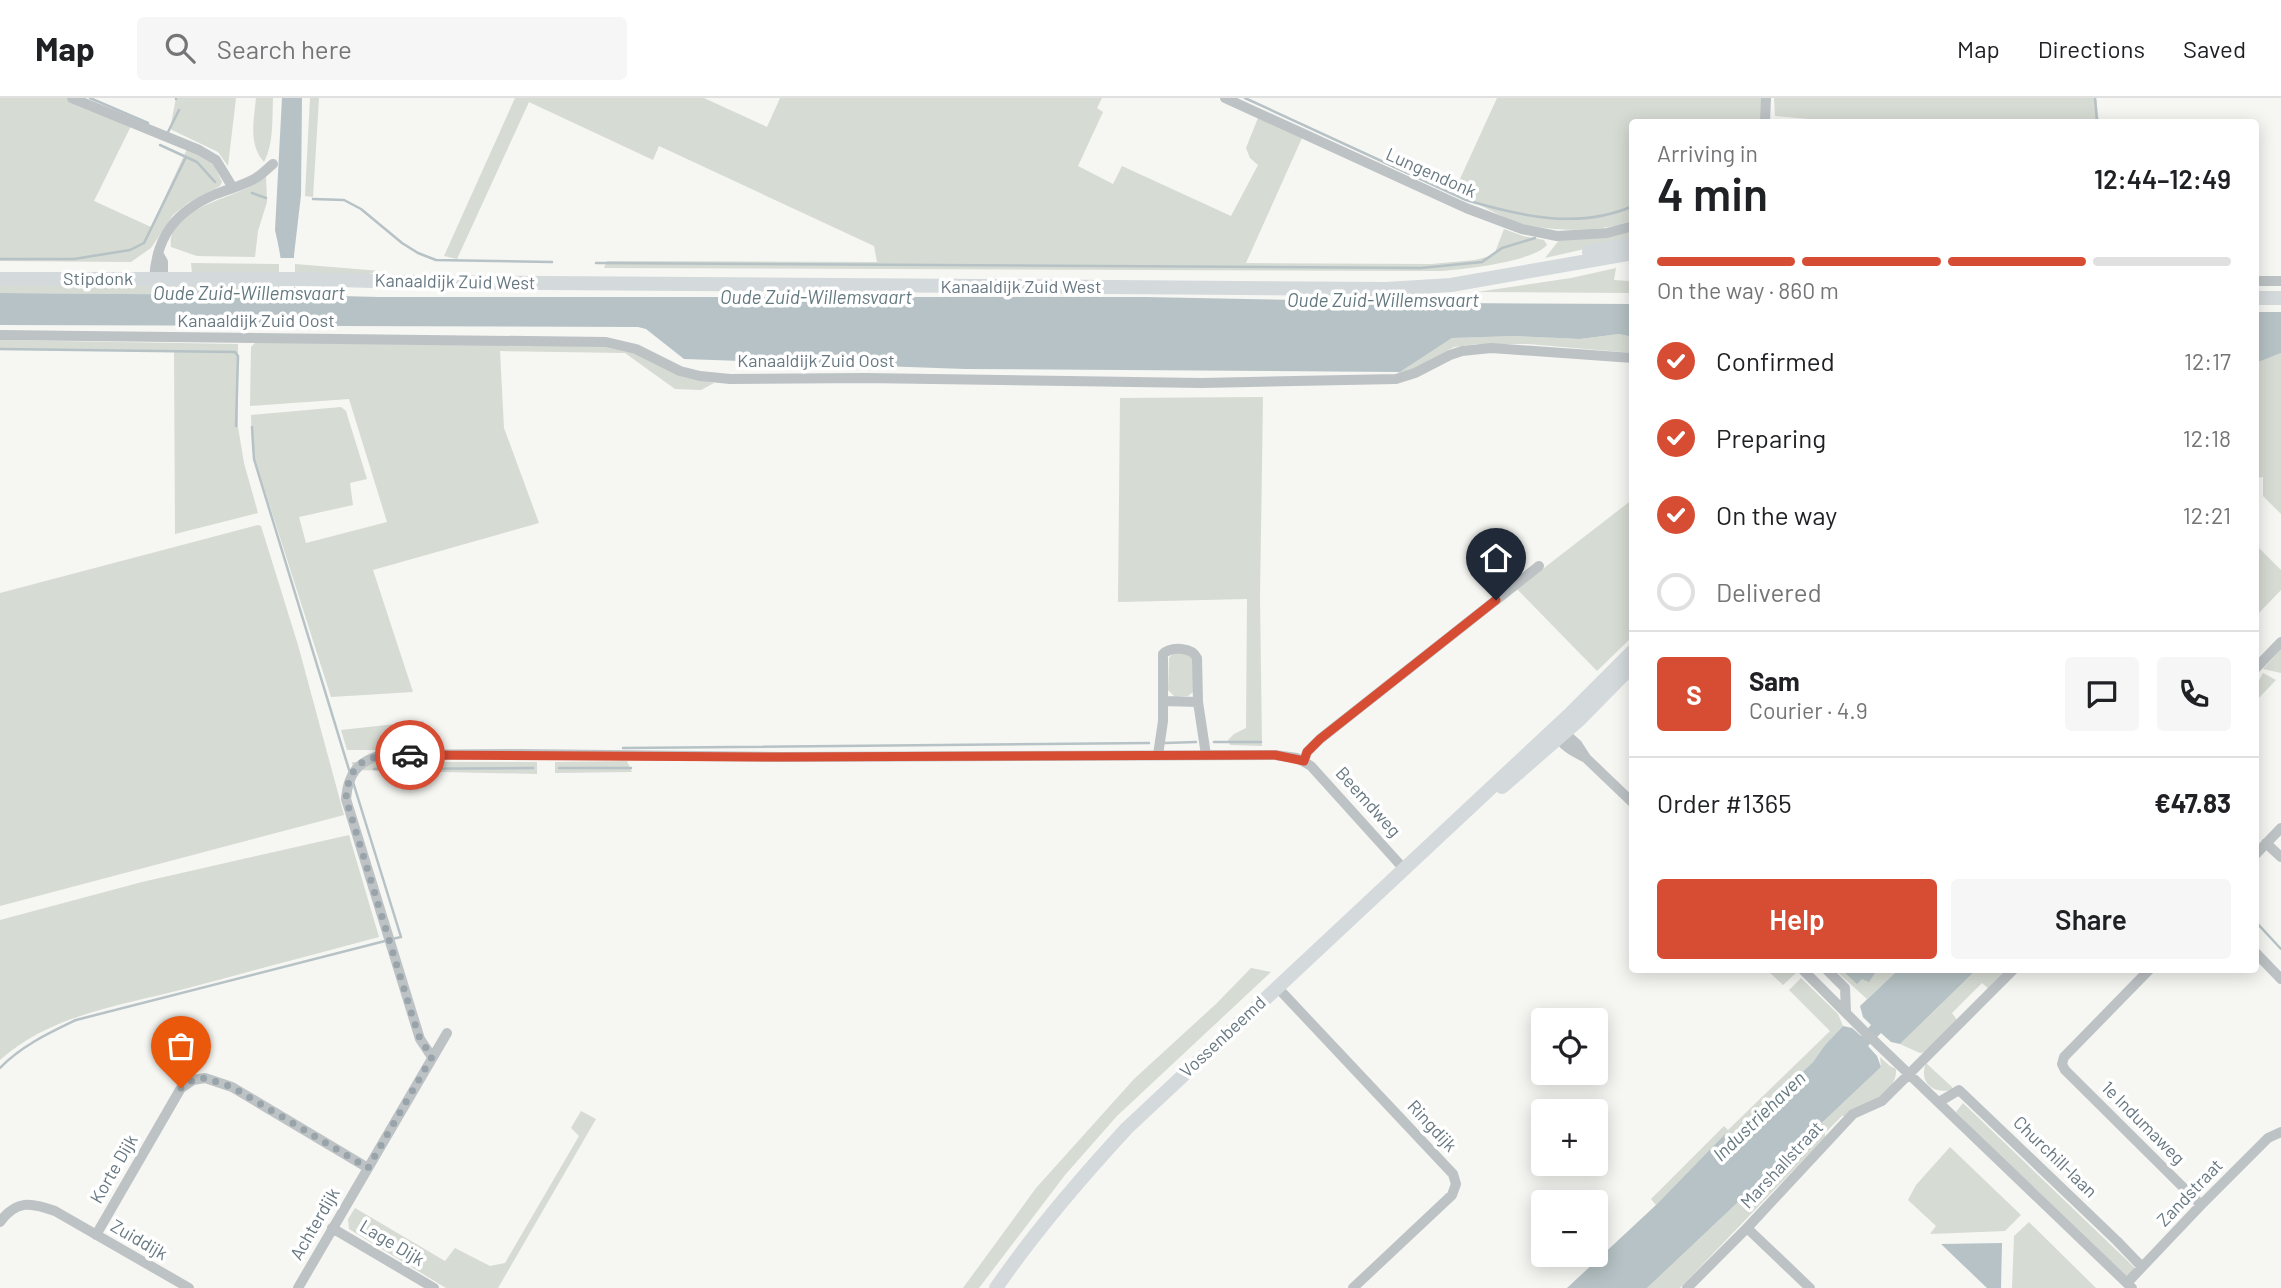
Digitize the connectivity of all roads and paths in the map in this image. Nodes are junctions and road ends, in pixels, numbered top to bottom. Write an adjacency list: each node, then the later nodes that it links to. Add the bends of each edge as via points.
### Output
1 (72, 98): 6 (street, via 199,150 216,160)
2 (1225, 98): 7 (street, Lungendonk, via 1522,229 1557,236)
3 (1766, 98): 4 (street)
4 (1765, 119)
5 (273, 164): 6 (street)
6 (233, 188): 13 (street, via 188,208 177,218 155,260)
7 (1629, 227)
8 (1629, 244): 10 (main road, Kanaaldijk Zuid West)
9 (1629, 254): 10 (main road, Kanaaldijk Zuid West)
10 (1510, 273): 12 (main road, Kanaaldijk Zuid West, via 1451,285 1386,289)
11 (0, 279): 13 (main road, Stipdonk)
12 (287, 279): 13 (main road, Stipdonk)
13 (158, 280)
14 (2259, 281): 15 (street)
15 (2281, 281)
16 (2259, 290): 17 (main road)
17 (2281, 290)
18 (2259, 298): 19 (main road)
19 (2281, 298)
20 (0, 335): 21 (street, Kanaaldijk Zuid Oost, via 606,342 636,349 680,371 730,379 1202,383 1396,379 1462,351 1491,348)
21 (1629, 358)
22 (1539, 566): 32 (street, via 1320,739)
23 (2281, 642): 25 (street)
24 (1629, 655): 29 (main road, Vossenbeemd)
25 (2259, 665)
26 (1629, 668): 29 (main road, Vossenbeemd)
27 (1163, 701): 28 (street); 28 (street, via 1163,654 1170,649 1194,652); 30 (street)
28 (1198, 702): 31 (street)
29 (1560, 733): 33 (street, via 1571,750 1586,758); 38 (main road, Vossenbeemd)
30 (1158, 755): 31 (street); 48 (street, via 521,754 381,755 368,759 352,771 346,799 420,1039)
31 (1206, 755): 32 (street, via 1275,755)
32 (1304, 761): 38 (street, Beemdweg)
33 (1629, 799)
34 (2281, 828): 35 (street)
35 (2266, 843): 36 (street); 37 (street)
36 (2259, 851)
37 (2281, 857)
38 (1404, 869): 45 (main road, Vossenbeemd)
39 (2259, 956): 44 (street)
40 (1806, 973): 46 (street)
41 (1830, 973): 46 (street, via 1845,988)
42 (2010, 973): 49 (street, Marshallstraat)
43 (2146, 973): 53 (street, 1e Indumaweg, via 2064,1056 2062,1064)
44 (2281, 979)
45 (1277, 987): 63 (main road, Vossenbeemd, via 1127,1128 1068,1193); 64 (street, Ringdijk, via 1453,1174 1456,1184 1451,1195)
46 (1846, 1012): 49 (street)
47 (447, 1033): 48 (street, Achterdijk)
48 (432, 1057): 52 (street, Achterdijk)
49 (1910, 1073): 50 (street); 56 (street, Marshallstraat, via 1882,1101 1853,1114)
50 (1939, 1102): 58 (street, Churchill-laan, via 1959,1090); 59 (street)
51 (2281, 1132): 53 (street, Zandstraat, via 2268,1138)
52 (368, 1168): 55 (street, Achterdijk); 57 (street, Korte Dijk, via 232,1087 205,1078 193,1080 181,1088)
53 (2201, 1205): 58 (street, Zandstraat)
54 (0, 1222): 57 (street, Zuiddijk, via 20,1205 39,1205)
55 (332, 1228): 61 (street, Achterdijk); 62 (street, Lage Dijk)
56 (1747, 1228): 65 (street); 66 (street, Marshallstraat)
57 (96, 1235): 60 (street, Zuiddijk)
58 (2142, 1267): 59 (street, Zandstraat)
59 (2130, 1286)
60 (189, 1288)
61 (298, 1288)
62 (434, 1288)
63 (996, 1288)
64 (1353, 1288)
65 (1688, 1288)
66 (1810, 1288)

